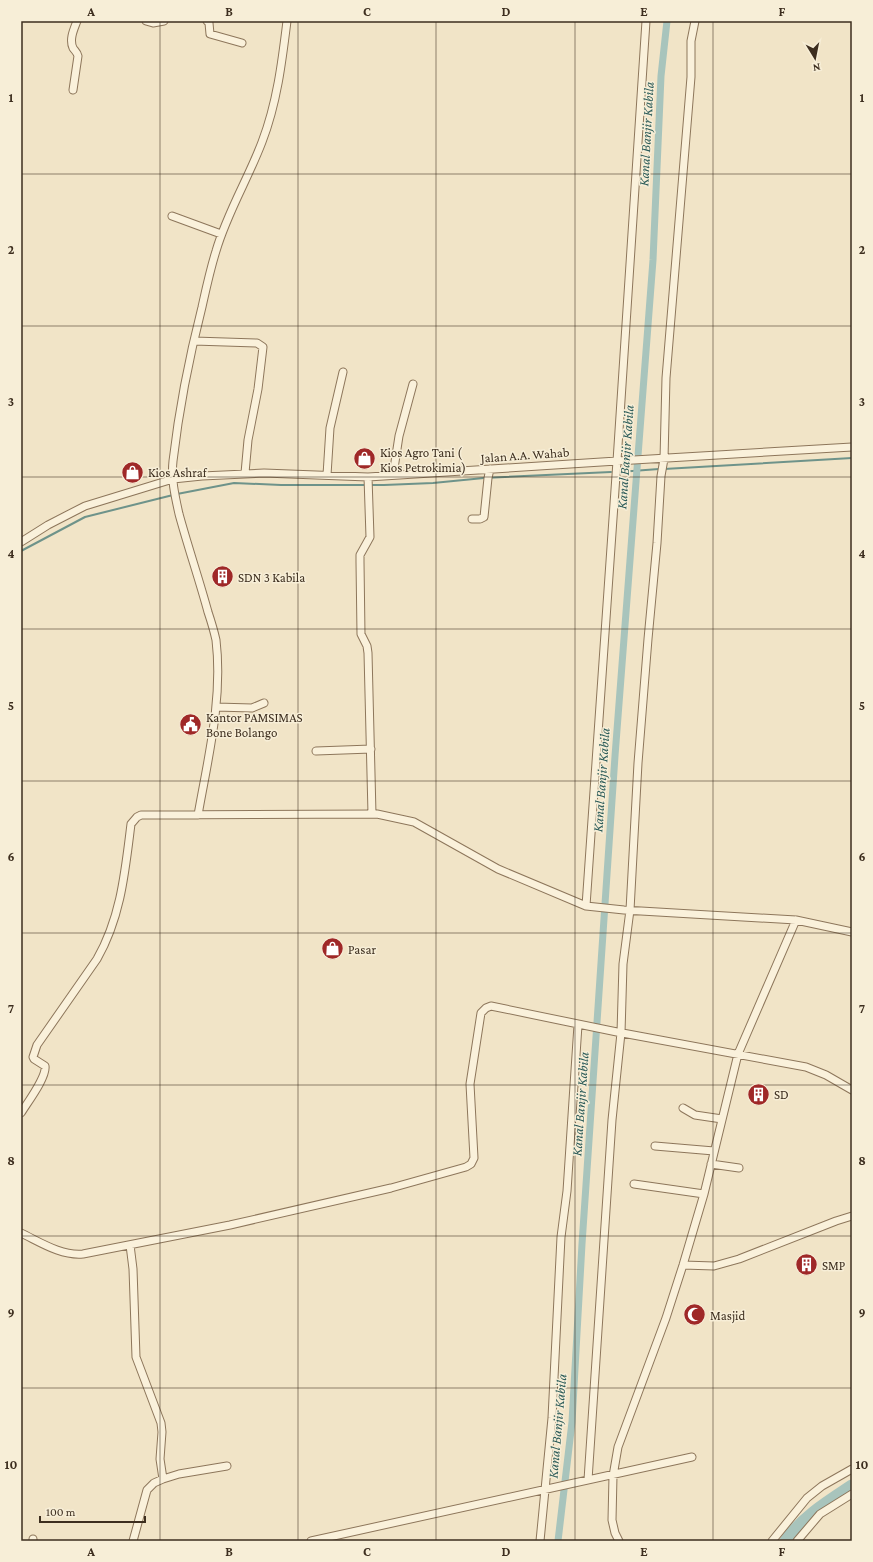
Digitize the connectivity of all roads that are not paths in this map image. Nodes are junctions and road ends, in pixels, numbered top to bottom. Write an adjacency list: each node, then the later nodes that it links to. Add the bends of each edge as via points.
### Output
1 (77, 21): 9 (street, via 72,40 78,56)
2 (146, 21): 3 (street)
3 (164, 21)
4 (207, 21): 8 (street, via 210,34)
5 (287, 21): 11 (street, via 276,94 267,128)
6 (646, 21): 17 (street)
7 (695, 21): 16 (street, via 691,41 691,77)
8 (242, 43)
9 (73, 90)
10 (172, 216): 11 (street)
11 (222, 234): 12 (street, via 215,252)
12 (194, 341): 19 (street, via 257,343 263,347); 23 (street, via 178,417 172,463)
13 (343, 372): 20 (street, via 330,428)
14 (413, 384): 21 (street, via 399,436)
15 (852, 448): 16 (street, Jalan A.A. Wahab)
16 (661, 459): 17 (street, Jalan A.A. Wahab); 33 (street, via 657,543)
17 (617, 461): 18 (street, Jalan A.A. Wahab); 32 (street)
18 (490, 472): 21 (street, Jalan A.A. Wahab); 24 (street, via 484,517)
19 (244, 473): 20 (street, Jalan A.A. Wahab); 23 (street, Jalan A.A. Wahab, via 202,476)
20 (326, 475): 22 (street, Jalan A.A. Wahab)
21 (393, 475): 22 (street, Jalan A.A. Wahab)
22 (368, 482): 28 (street, via 370,537 360,555 360,562 361,629 368,653)
23 (173, 483): 25 (street, Jalan A.A. Wahab, via 85,506); 27 (street, via 215,638)
24 (472, 520)
25 (21, 542)
26 (264, 703): 27 (street, via 252,708)
27 (216, 707): 31 (street)
28 (371, 749): 29 (street); 30 (street)
29 (316, 751)
30 (372, 814): 31 (street); 32 (street, via 414,822 498,869)
31 (198, 815): 41 (street, via 141,815 131,824 123,887 104,946 37,1045 33,1057 46,1069)
32 (589, 907): 33 (street)
33 (627, 910): 34 (street); 37 (street)
34 (796, 920): 35 (street); 38 (street)
35 (852, 932)
36 (578, 1025): 37 (street); 51 (street, via 491,1006 481,1013 470,1084 474,1158 466,1167 391,1188); 59 (street, via 567,1191 561,1237)
37 (619, 1033): 38 (street); 58 (street)
38 (738, 1054): 39 (street, via 806,1067); 42 (street)
39 (852, 1090)
40 (683, 1108): 42 (street, via 694,1115)
41 (21, 1113)
42 (722, 1119): 44 (street)
43 (655, 1146): 44 (street)
44 (714, 1151): 45 (street)
45 (711, 1164): 46 (street); 48 (street)
46 (739, 1168)
47 (634, 1184): 48 (street)
48 (704, 1194): 52 (street)
49 (852, 1216): 52 (street, via 739,1259 714,1266)
50 (21, 1233): 51 (street, via 65,1253)
51 (130, 1246): 57 (street, via 136,1357 161,1423 160,1459)
52 (683, 1265): 56 (street, via 618,1447)
53 (692, 1458): 56 (street)
54 (227, 1466): 57 (street)
55 (852, 1469): 65 (street, via 807,1498)
56 (613, 1476): 58 (street); 64 (street, via 612,1520)
57 (163, 1479): 61 (street, via 147,1490)
58 (586, 1480): 59 (street)
59 (546, 1489): 62 (street); 63 (street)
60 (852, 1494): 66 (street, via 820,1514)
61 (133, 1541)
62 (311, 1541)
63 (540, 1541)
64 (619, 1541)
65 (772, 1541)
66 (797, 1541)

